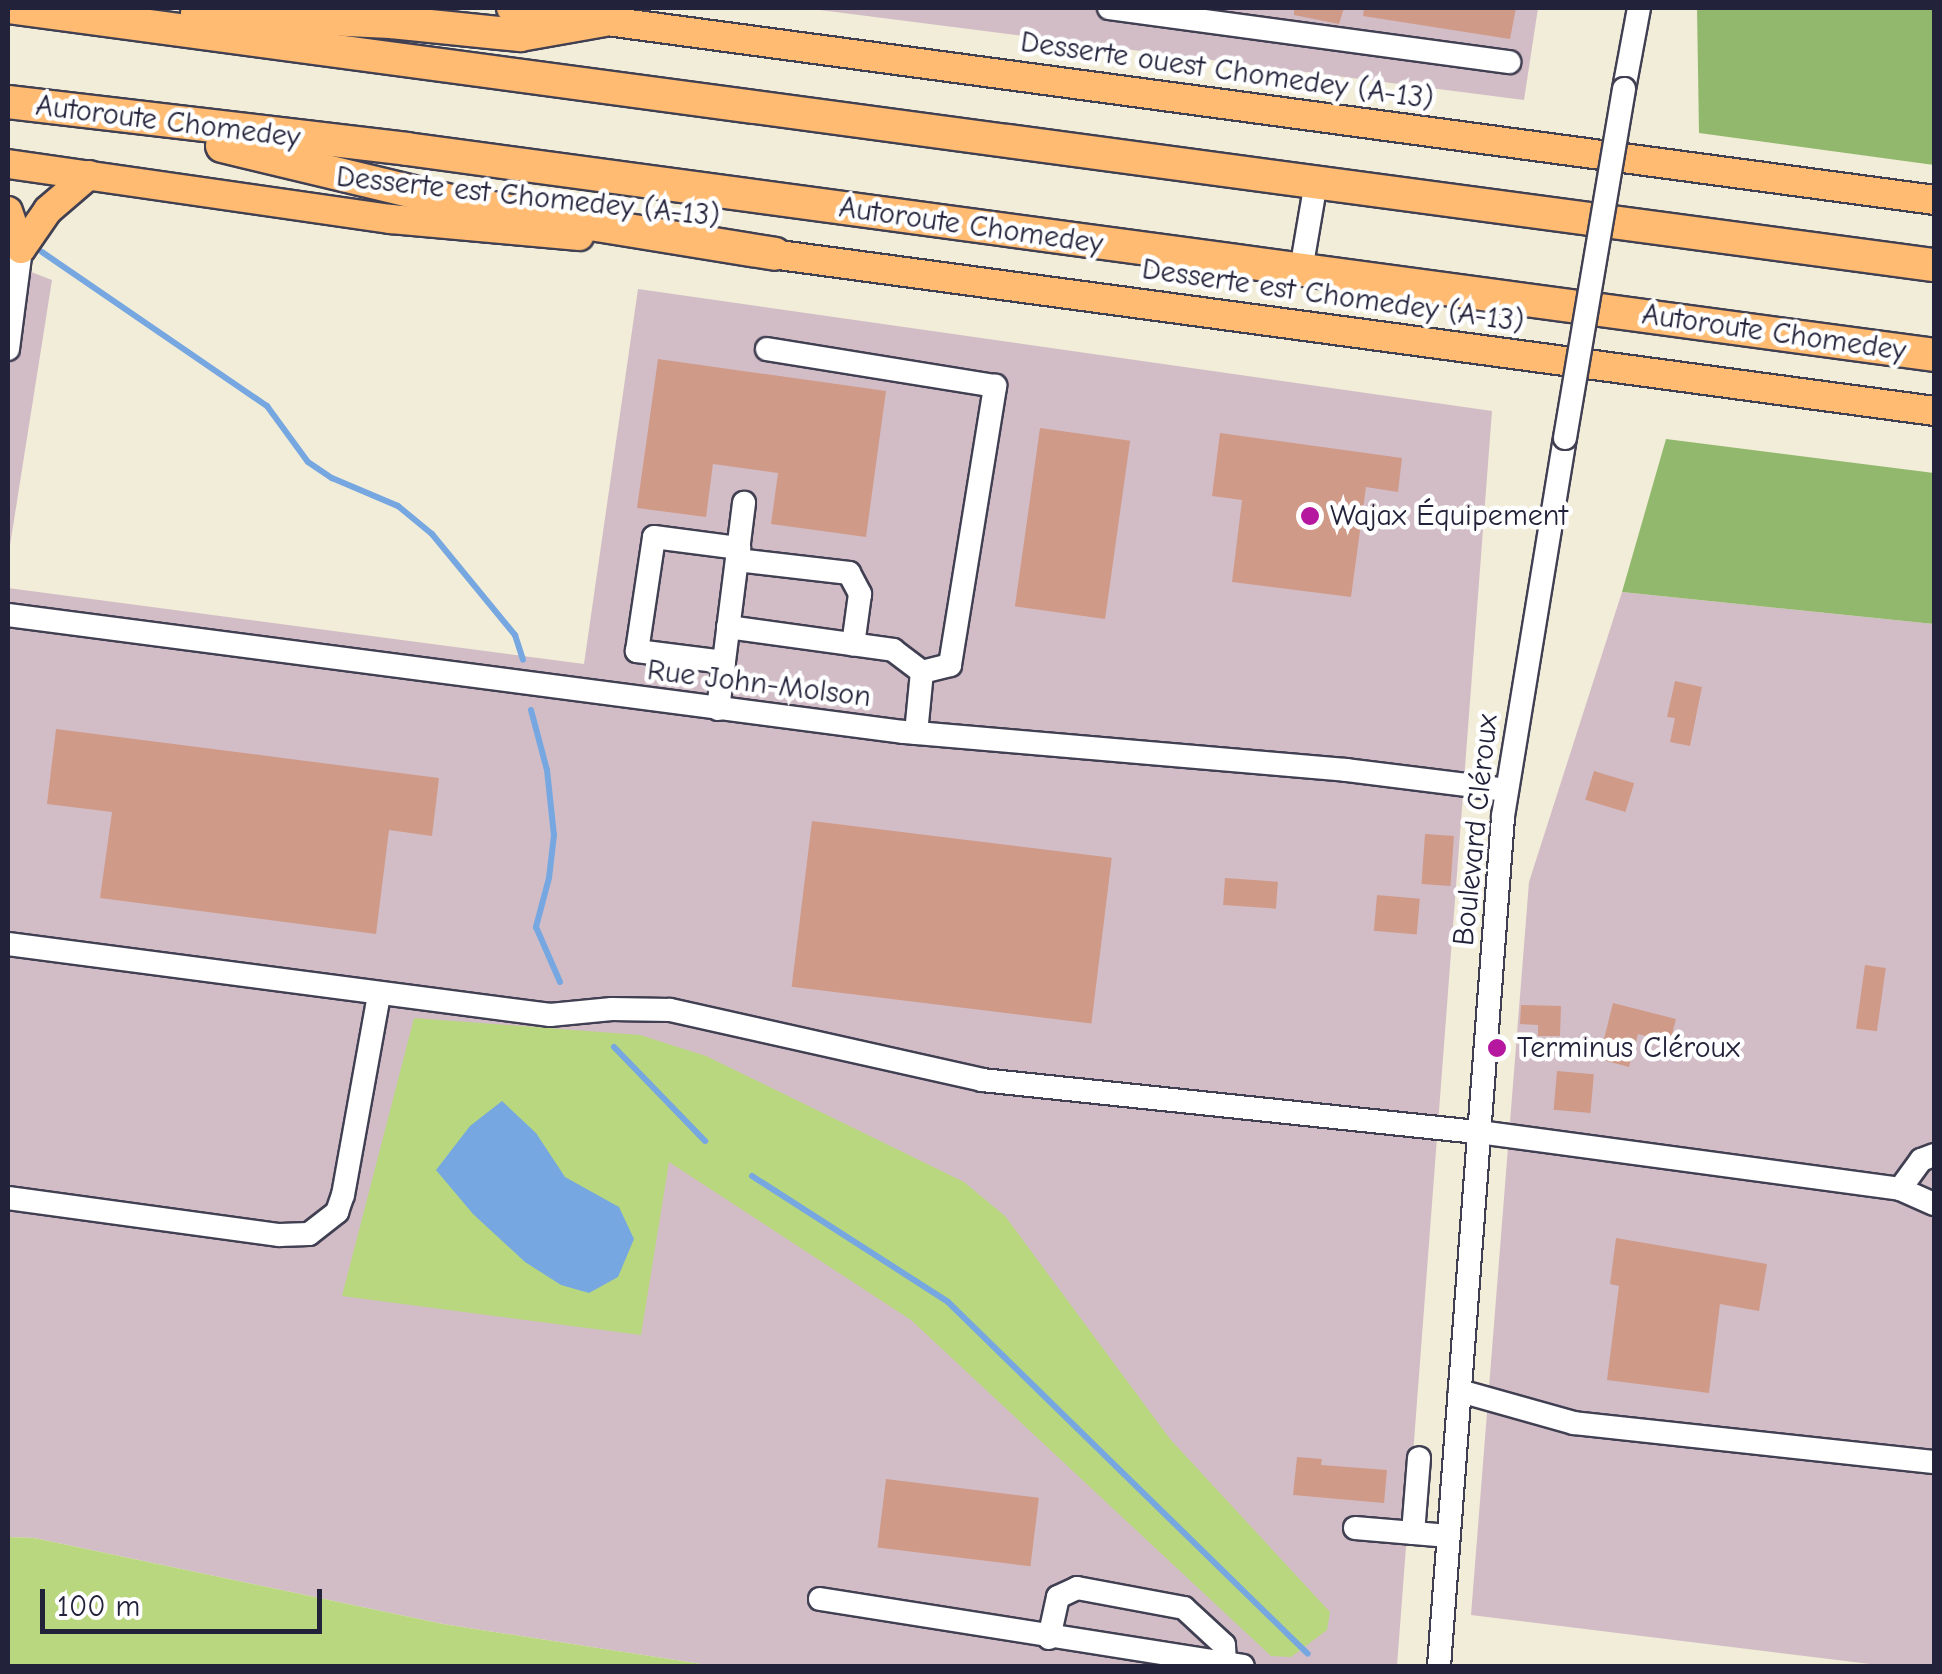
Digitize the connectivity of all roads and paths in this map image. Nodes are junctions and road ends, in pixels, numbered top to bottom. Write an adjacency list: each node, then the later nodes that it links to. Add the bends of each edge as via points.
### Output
1 (15, 8): 12 (highway)
2 (68, 8): 6 (highway, via 520,34)
3 (511, 8): 6 (main road, Desserte ouest Chomedey (A-13))
4 (1108, 8): 7 (street)
5 (1639, 8): 33 (street, Boulevard Cléroux, bridge)
6 (605, 20): 13 (main road, Desserte ouest Chomedey (A-13))
7 (1509, 62)
8 (8, 102): 9 (highway, Autoroute Chomedey)
9 (106, 116): 16 (highway, via 399,191); 18 (highway, Autoroute Chomedey)
10 (8, 164): 11 (main road, Desserte est Chomedey (A-13))
11 (89, 175): 15 (main road, via 48,210); 16 (main road, Desserte est Chomedey (A-13), via 391,219)
12 (1316, 182): 17 (highway); 18 (street)
13 (1934, 200)
14 (8, 211): 15 (main road)
15 (21, 249): 19 (street)
16 (775, 254): 23 (main road, Desserte est Chomedey (A-13))
17 (1934, 266)
18 (1301, 270): 22 (highway, Autoroute Chomedey)
19 (10, 313): 20 (street)
20 (8, 349)
21 (767, 349): 30 (street, via 995,386 950,665)
22 (1934, 354)
23 (1934, 411)
24 (744, 503): 25 (street)
25 (738, 554): 27 (street); 28 (street, via 848,574 860,594); 29 (street, via 654,536 636,651)
26 (8, 615): 31 (street, Rue John-Molson)
27 (728, 627): 28 (street); 29 (street)
28 (853, 644): 30 (street, via 893,650)
29 (724, 662): 31 (street)
30 (922, 672): 32 (street)
31 (718, 709): 32 (street, Rue John-Molson)
32 (916, 733): 33 (street, Rue John-Molson)
33 (1506, 790): 36 (street, Boulevard Cléroux)
34 (8, 944): 35 (street)
35 (379, 994): 36 (street, via 550,1016 670,1010 982,1080); 39 (street, via 343,1195 337,1212 309,1234 279,1236)
36 (1478, 1132): 38 (street); 41 (street, Boulevard Cléroux)
37 (1934, 1155): 38 (street, via 1921,1160)
38 (1900, 1189): 40 (street)
39 (8, 1198)
40 (1934, 1204)
41 (1460, 1391): 43 (street, via 1574,1423); 46 (street, Boulevard Cléroux)
42 (1420, 1458): 45 (street)
43 (1934, 1462)
44 (1355, 1528): 45 (street)
45 (1413, 1533): 46 (street)
46 (1449, 1536): 50 (street, Boulevard Cléroux)
47 (820, 1599): 48 (street)
48 (1049, 1638): 49 (street); 49 (street, via 1058,1597 1077,1588 1184,1608 1224,1645)
49 (1234, 1665)
50 (1439, 1666)

